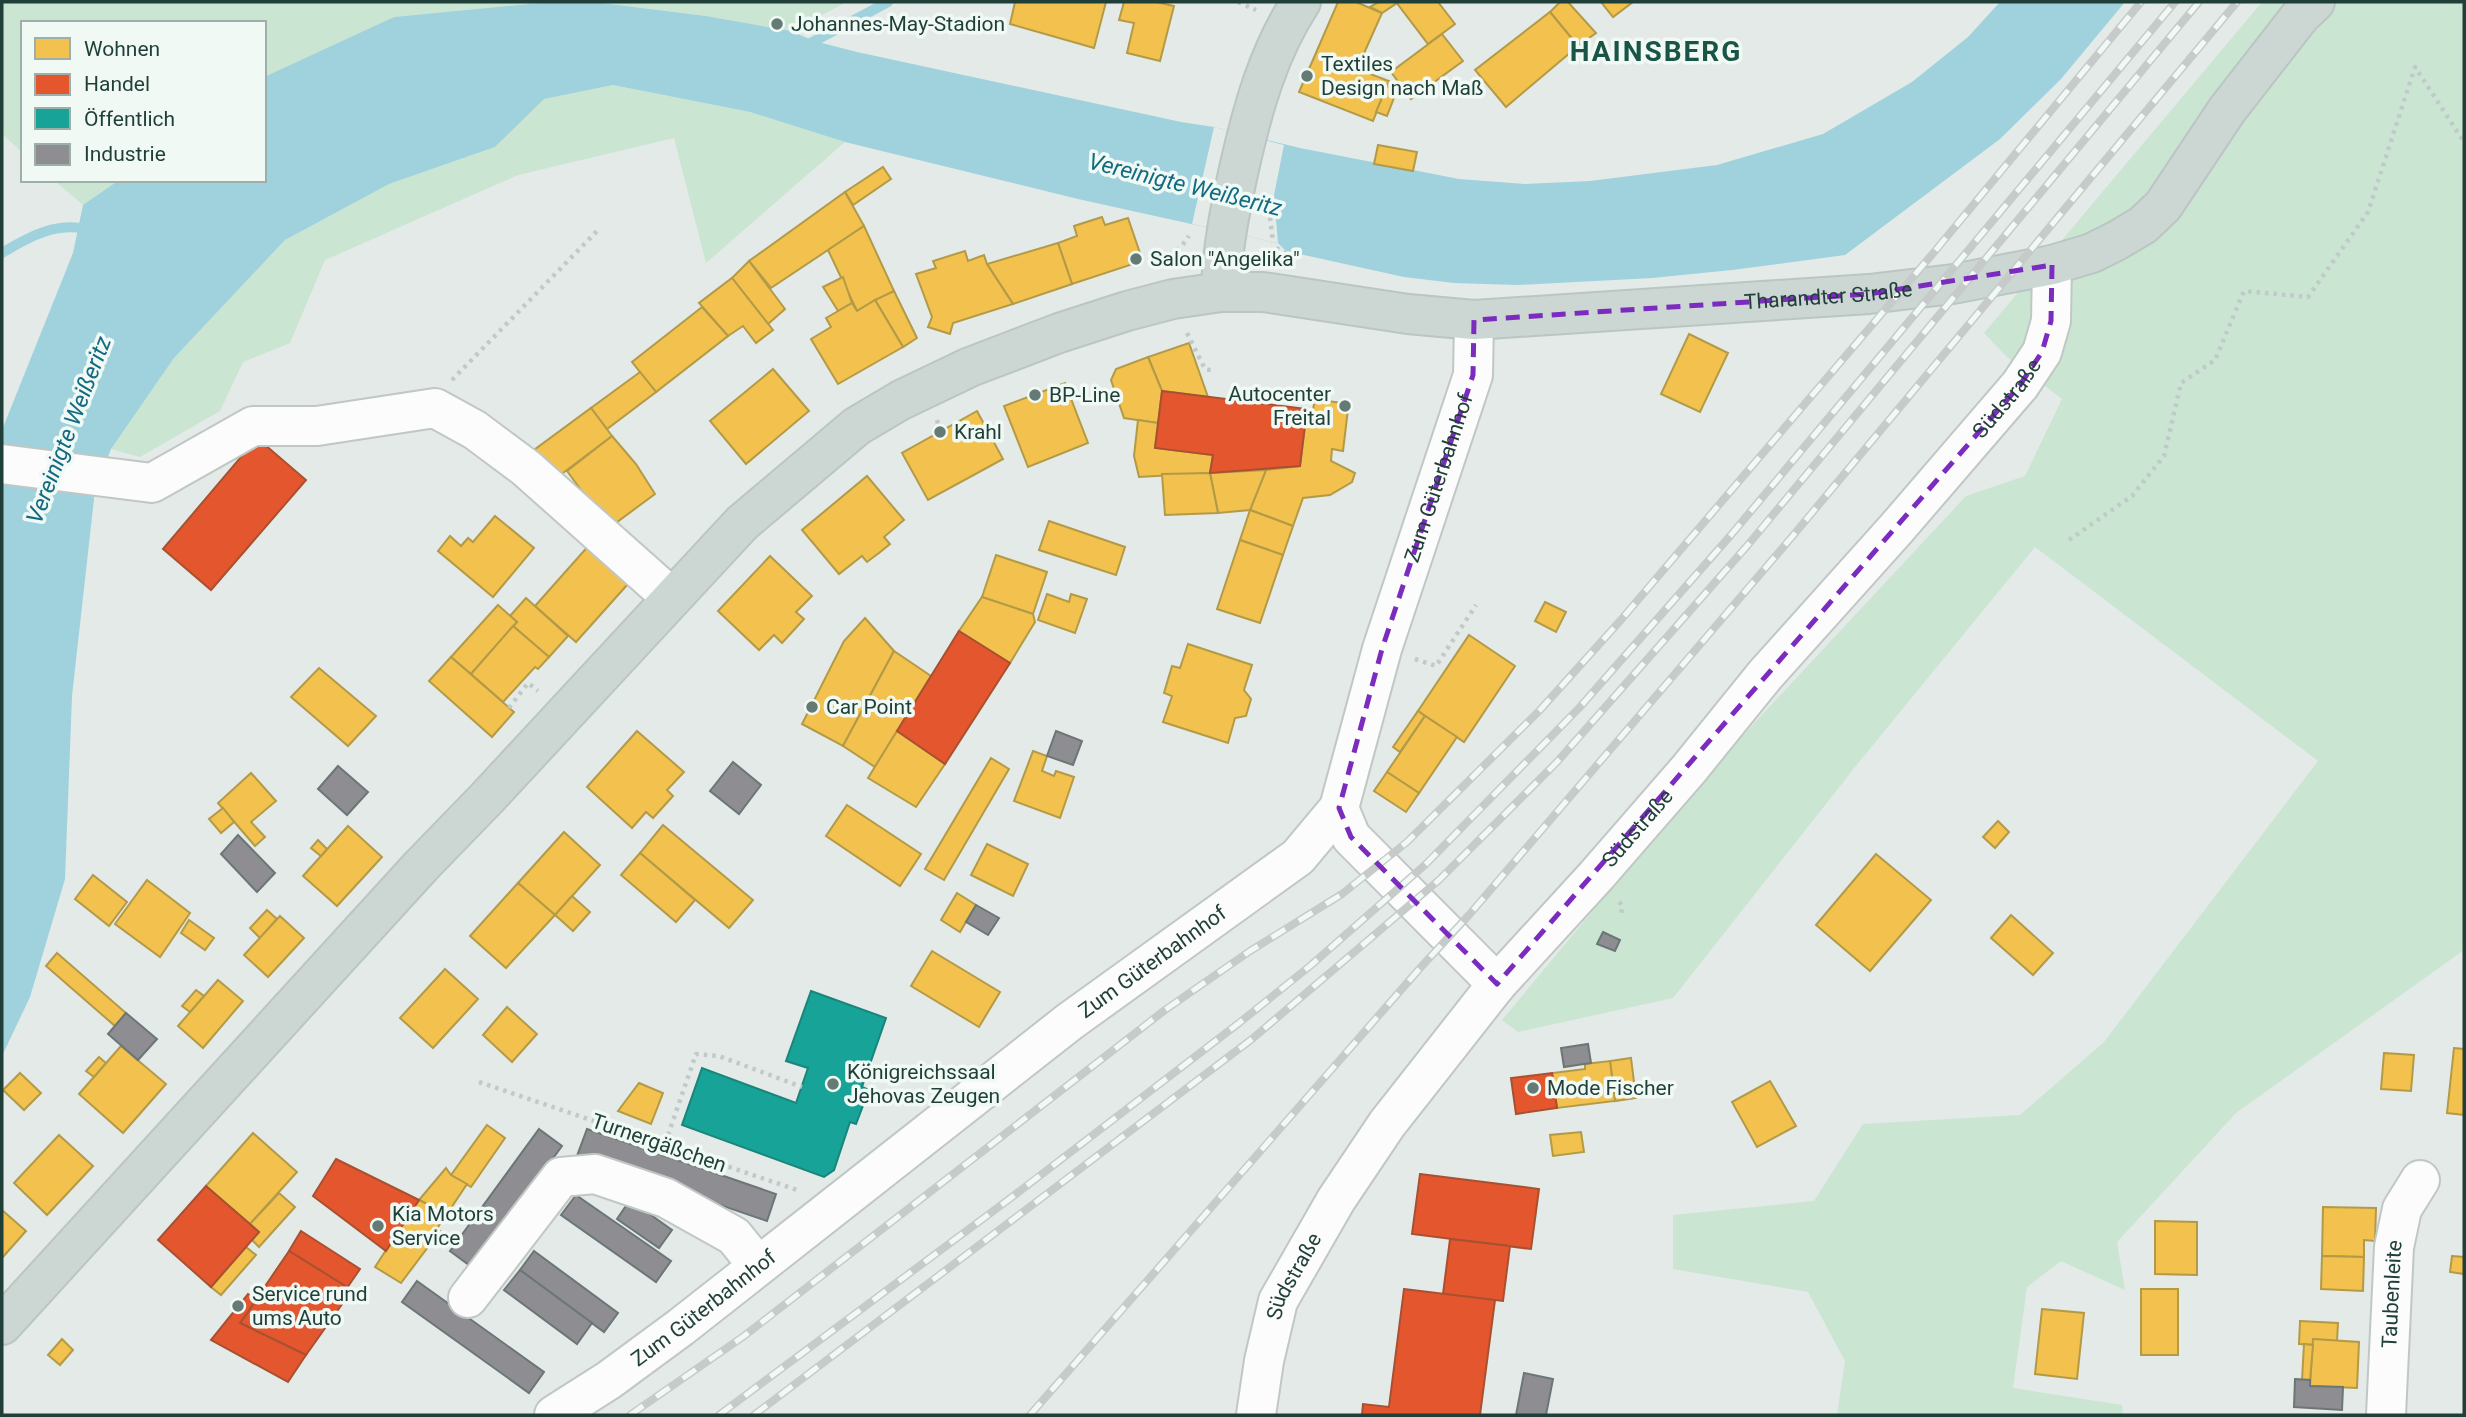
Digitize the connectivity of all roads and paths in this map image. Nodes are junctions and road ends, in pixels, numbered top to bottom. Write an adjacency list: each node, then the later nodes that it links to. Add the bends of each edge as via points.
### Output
1 (1238, 2): 4 (path)
2 (1301, 2): 6 (main road, via 1280,38)
3 (2315, 2): 11 (main road, Tharandter Straße, via 2227,110 2163,206 2116,241)
4 (1253, 9)
5 (2464, 142): 22 (path, via 2415,67 2368,212 2325,276 2308,297 2244,290 2215,360 2181,383 2164,456 2132,496)
6 (1210, 229): 10 (path); 12 (main road, via 1222,264)
7 (598, 230): 18 (path, via 440,393)
8 (1276, 247): 9 (path)
9 (1301, 260)
10 (1155, 264)
11 (2052, 265): 13 (main road, Tharandter Straße, via 1869,294); 29 (street, Südstraße, via 2051,321 2042,352 2020,385 1596,876)
12 (1221, 292): 13 (main road, Tharandter Straße, via 1263,292); 23 (main road, Tharandter Straße, via 1173,299 1059,333 901,400 849,433 742,523)
13 (1474, 320): 28 (street, Zum Güterbahnhof, via 1473,375 1382,649)
14 (1197, 331): 15 (path)
15 (1186, 333): 16 (path); 17 (path, via 1205,369)
16 (1174, 336)
17 (1215, 371)
18 (435, 408): 21 (street, via 317,426 253,426 152,483); 23 (street, via 475,430 526,468)
19 (937, 420): 20 (path)
20 (940, 432)
21 (2, 464)
22 (2069, 540)
23 (672, 598): 37 (main road, Tharandter Straße, via 422,864)
24 (1476, 605): 25 (path, via 1436,666)
25 (1412, 659)
26 (535, 689): 27 (path, via 528,683)
27 (509, 708)
28 (1339, 808): 29 (street, via 1351,837); 34 (street, Zum Güterbahnhof, via 1298,857 1069,1022)
29 (1497, 984): 39 (street, Südstraße, via 1387,1124 1336,1200 1278,1301)
30 (479, 1082): 34 (path, Turnergäßchen)
31 (802, 1087): 32 (path, via 719,1056 696,1054)
32 (668, 1135)
33 (2420, 1180): 40 (street, Taubenleite, via 2402,1209 2394,1247)
34 (839, 1202): 35 (street, Zum Güterbahnhof)
35 (758, 1266): 36 (street, via 734,1236 666,1198 595,1174 561,1177); 38 (street, Zum Güterbahnhof, via 609,1380)
36 (468, 1298)
37 (2, 1325)
38 (554, 1415)
39 (1256, 1415)
40 (2386, 1415)

